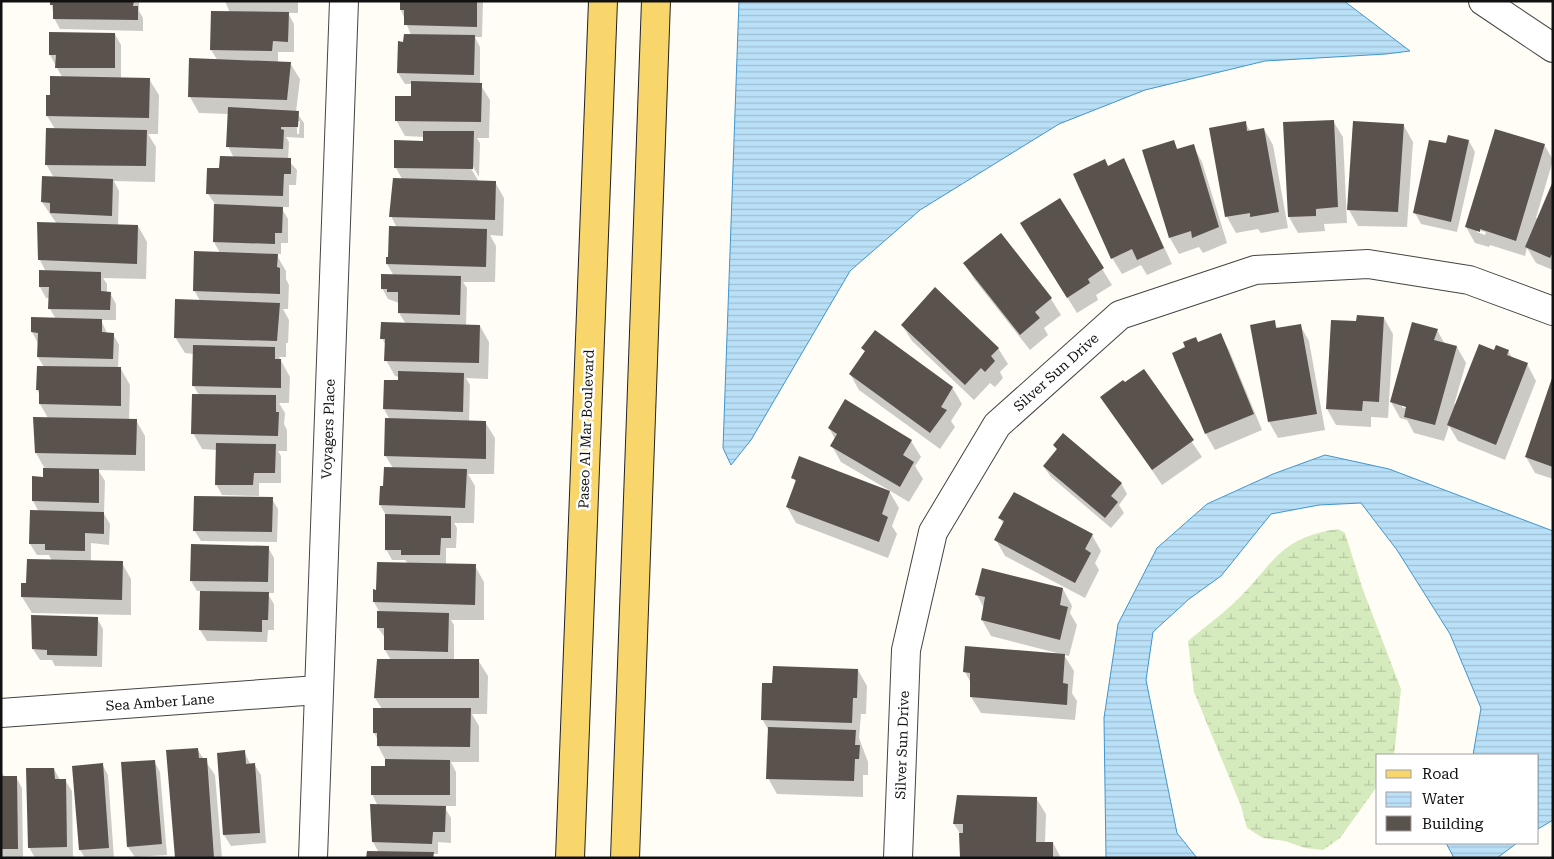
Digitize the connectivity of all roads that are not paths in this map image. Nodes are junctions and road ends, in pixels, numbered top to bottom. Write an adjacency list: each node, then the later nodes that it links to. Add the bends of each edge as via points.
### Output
1 (344, 1): 7 (street, Voyagers Place)
2 (603, 1): 10 (main road, Paseo Al Mar Boulevard)
3 (656, 1): 11 (main road)
4 (1483, 1): 5 (street)
5 (1553, 48)
6 (1553, 311): 12 (street, Silver Sun Drive, via 1469,280 1368,264 1255,270 1120,315 997,425 933,532 906,650)
7 (318, 690): 8 (street, Sea Amber Lane); 9 (street, Voyagers Place)
8 (1, 713)
9 (313, 858)
10 (570, 858)
11 (625, 858)
12 (898, 858)

